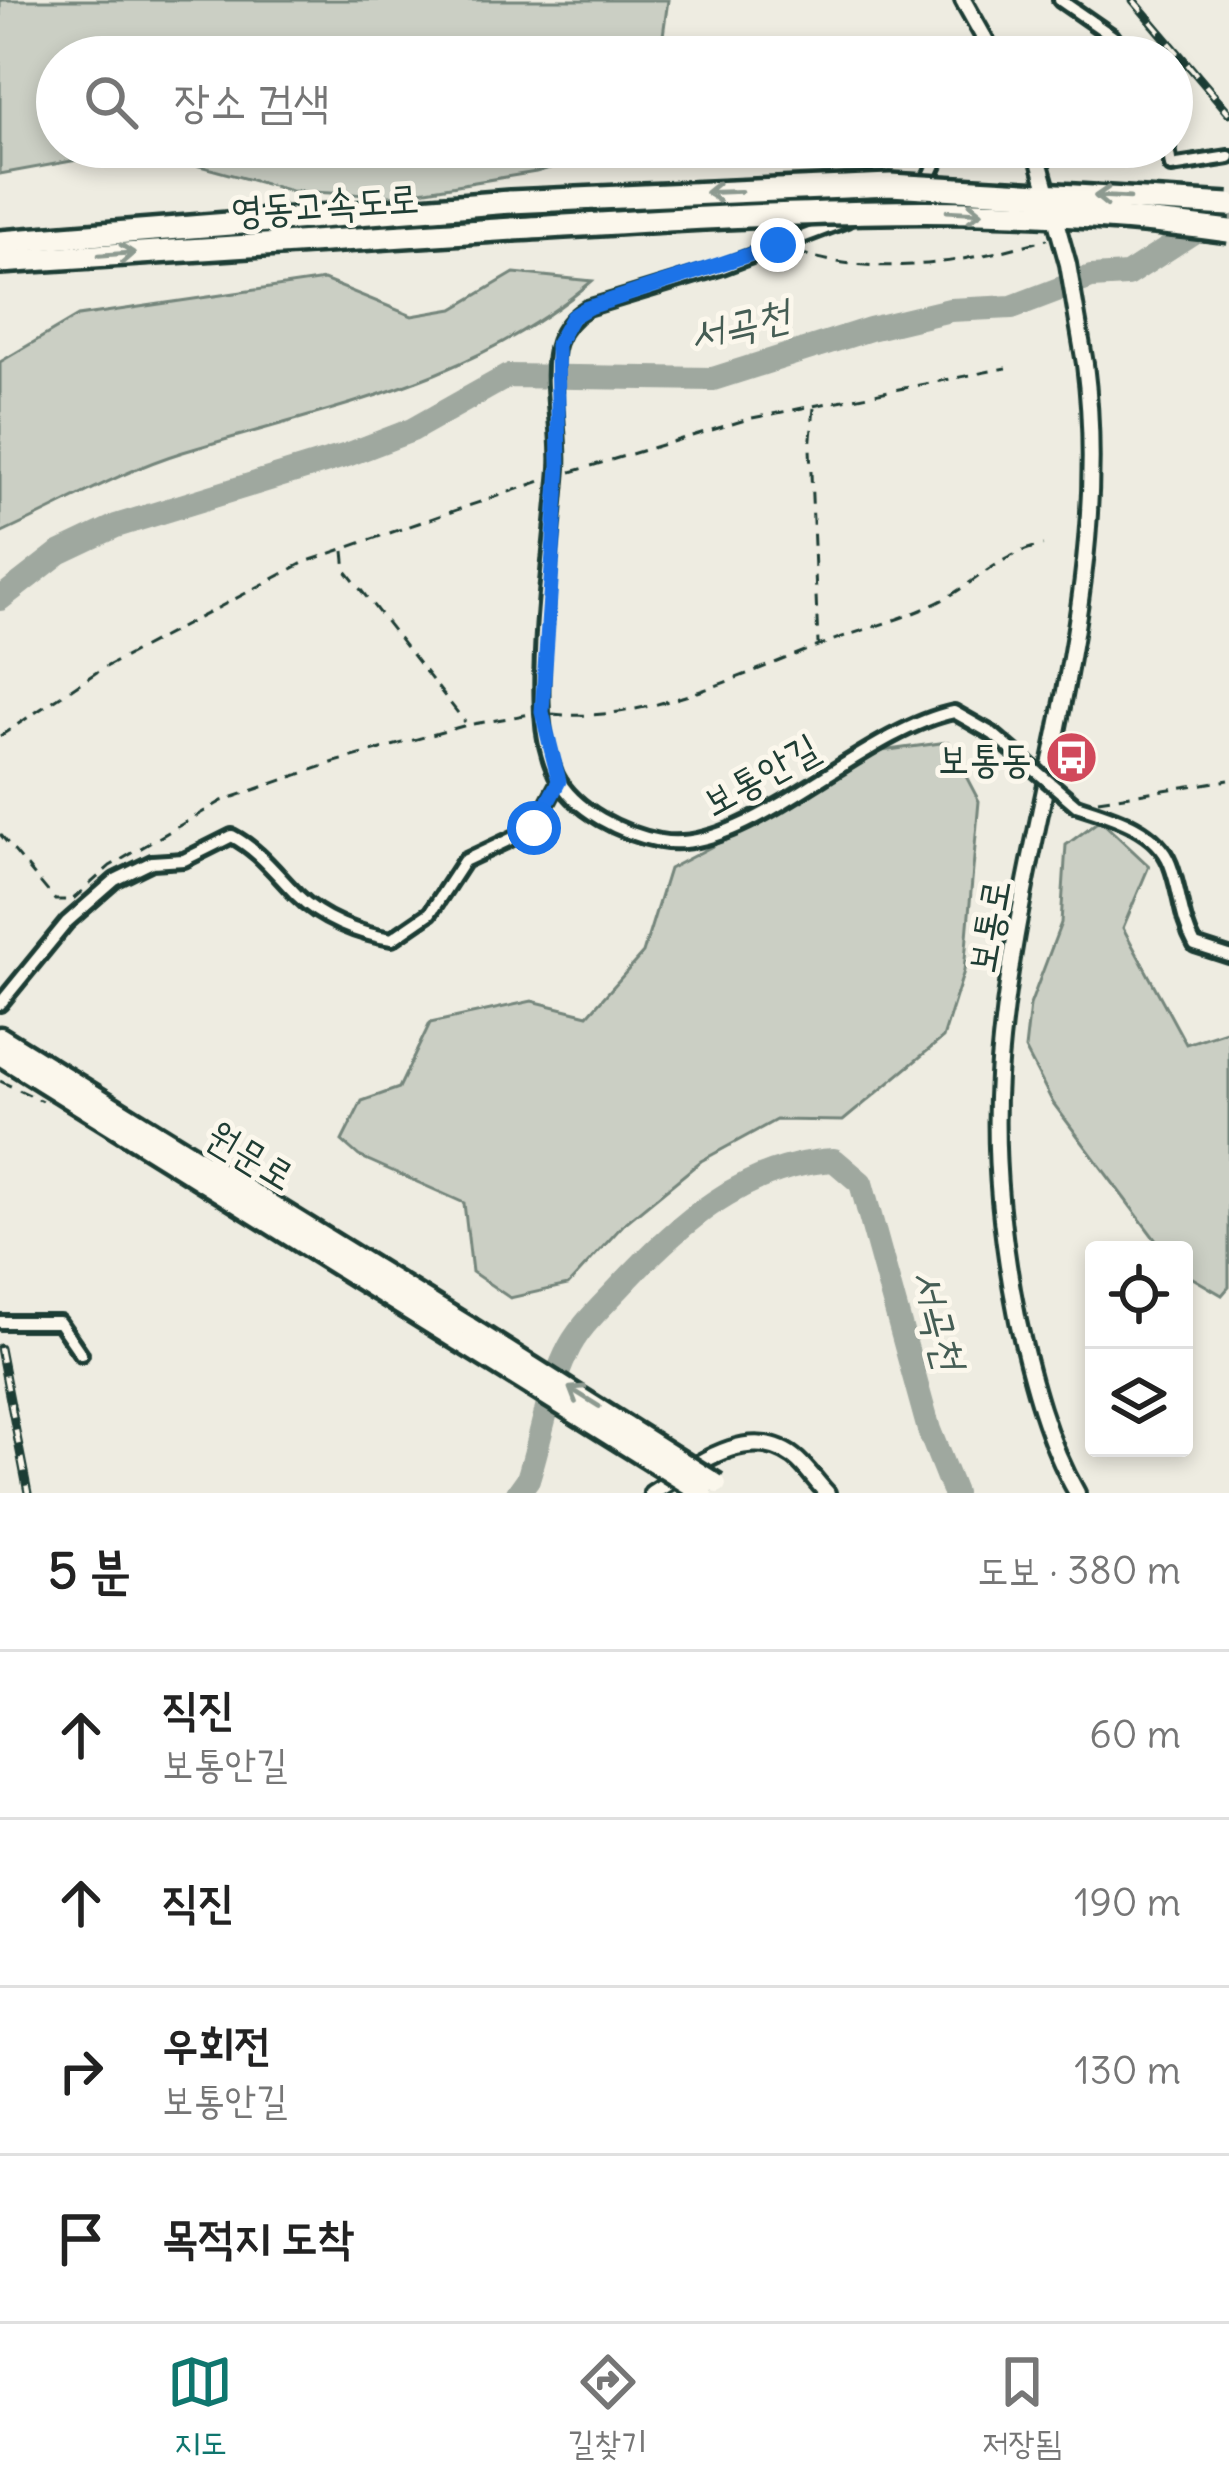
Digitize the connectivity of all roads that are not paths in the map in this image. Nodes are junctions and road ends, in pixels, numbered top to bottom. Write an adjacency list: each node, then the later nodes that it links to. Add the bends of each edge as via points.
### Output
1 (963, 0): 3 (street)
2 (1060, 0): 4 (street)
3 (983, 36)
4 (1113, 36)
5 (1229, 157): 6 (street)
6 (1193, 163)
7 (934, 168): 13 (street, via 908,202 572,317 557,344 558,471 542,712)
8 (1041, 168): 24 (street, 보통로, bridge, via 1085,364 1090,461 1084,562 1006,1011 997,1111 1016,1307 1039,1401)
9 (1229, 206): 11 (highway, 영동고속도로, one-way to 11, bridge, via 890,185 511,202)
10 (1229, 231): 12 (highway, 영동고속도로, one-way to 10, bridge, via 888,208)
11 (0, 242)
12 (0, 262)
13 (559, 781): 14 (street, 보통안길, bridge, via 624,832 698,843 890,734 954,712 1082,807 1138,828 1169,859 1180,920 1195,945); 15 (street, via 534,828 464,861 430,913 392,939 359,934 302,901 232,836 115,880 67,922)
14 (1229, 956)
15 (0, 1004)
16 (0, 1037): 19 (highway, 원문로)
17 (0, 1055): 19 (highway, 원문로)
18 (0, 1322): 20 (street, via 58,1322)
19 (464, 1334): 21 (highway, bridge)
20 (81, 1354)
21 (717, 1490)
22 (652, 1493): 23 (street, via 731,1448 768,1444 794,1457)
23 (827, 1493)
24 (1077, 1493)

